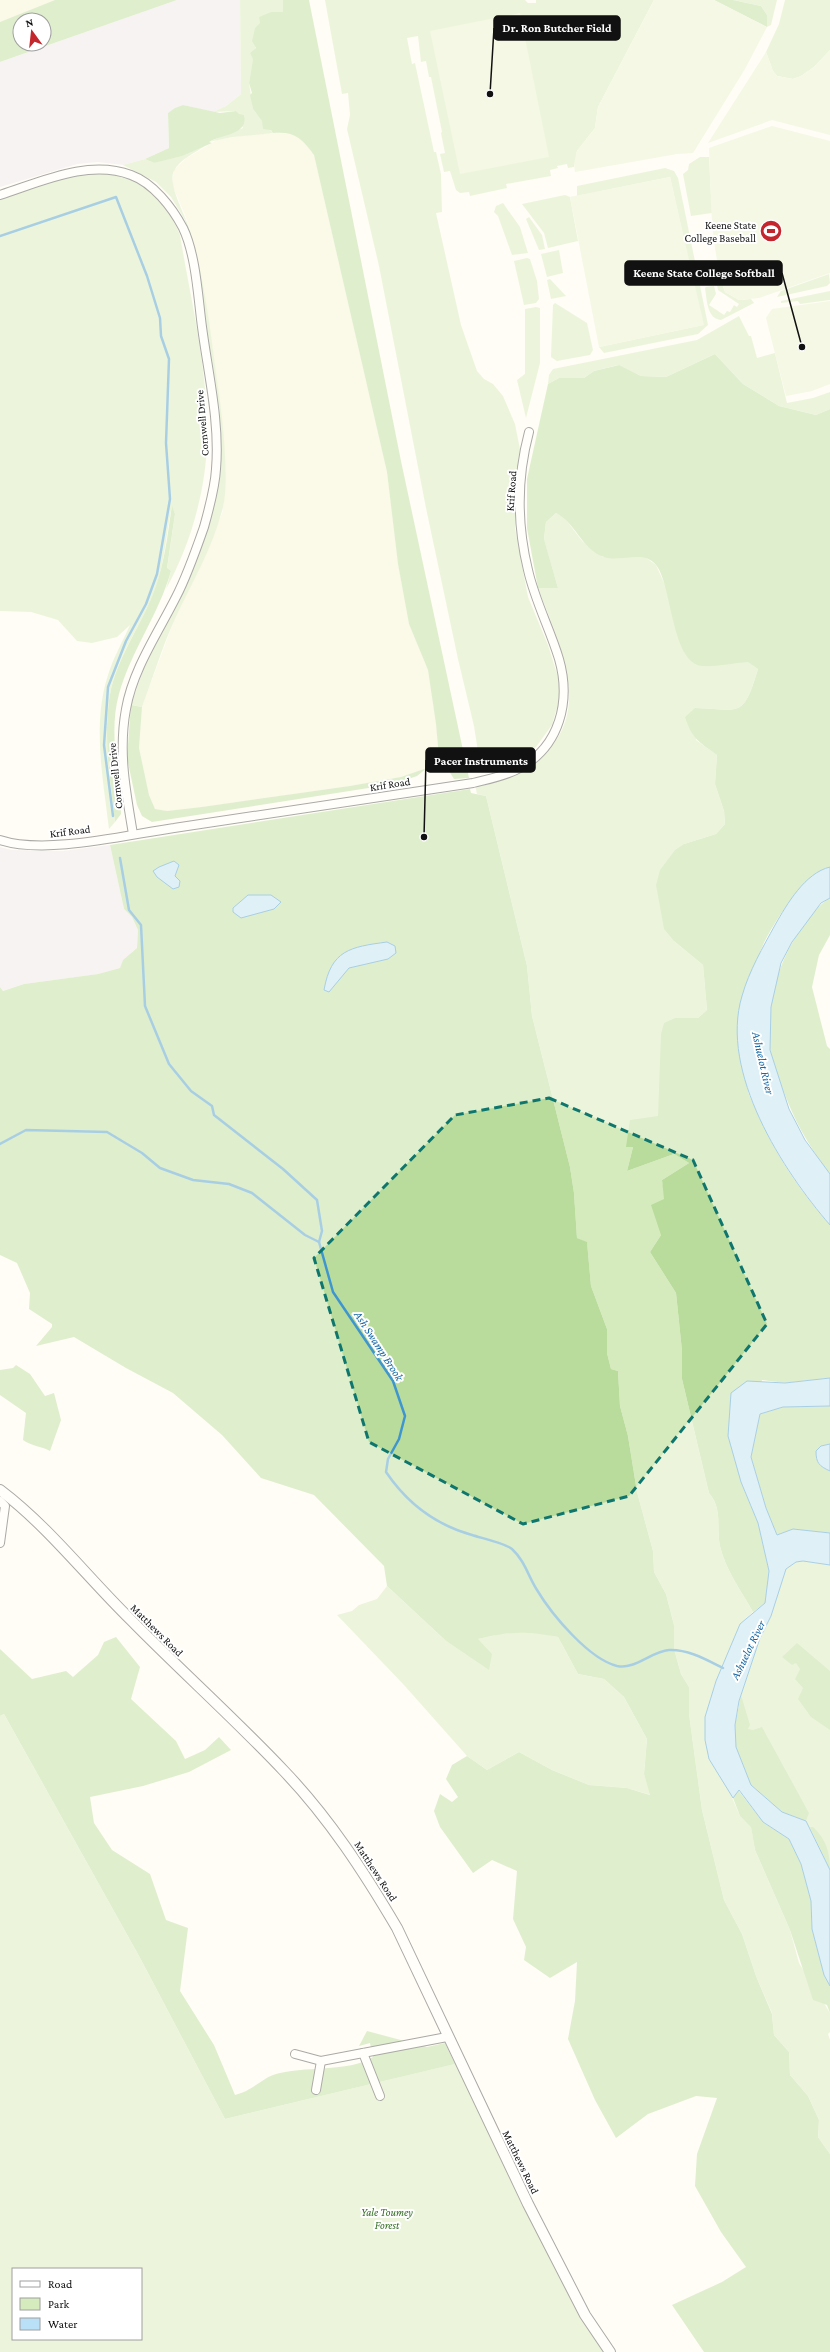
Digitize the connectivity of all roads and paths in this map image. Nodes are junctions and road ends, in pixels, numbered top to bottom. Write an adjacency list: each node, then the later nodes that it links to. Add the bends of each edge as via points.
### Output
1 (0, 195): 3 (street, Cornwell Drive, via 78,171 112,170 132,175 158,193 171,208 184,229 194,268 217,436 216,471 201,534 177,595 141,662 126,706 121,737 124,778)
2 (529, 432): 3 (street, Krif Road, via 519,508 523,548 534,595 558,658 564,684 559,723 549,744 541,753 519,769 474,783)
3 (133, 834): 4 (street, Krif Road, via 49,845 29,845)
4 (0, 840)
5 (0, 1490): 8 (street, Matthews Road, via 65,1550 130,1620 284,1771 318,1811 367,1878 397,1928)
6 (0, 1501): 7 (street, via 6,1506)
7 (0, 1543)
8 (447, 2037): 9 (street); 14 (street, Matthews Road, via 585,2315)
9 (363, 2053): 11 (street); 13 (street)
10 (295, 2054): 11 (street)
11 (321, 2061): 12 (street)
12 (316, 2090)
13 (380, 2096)
14 (610, 2352)

